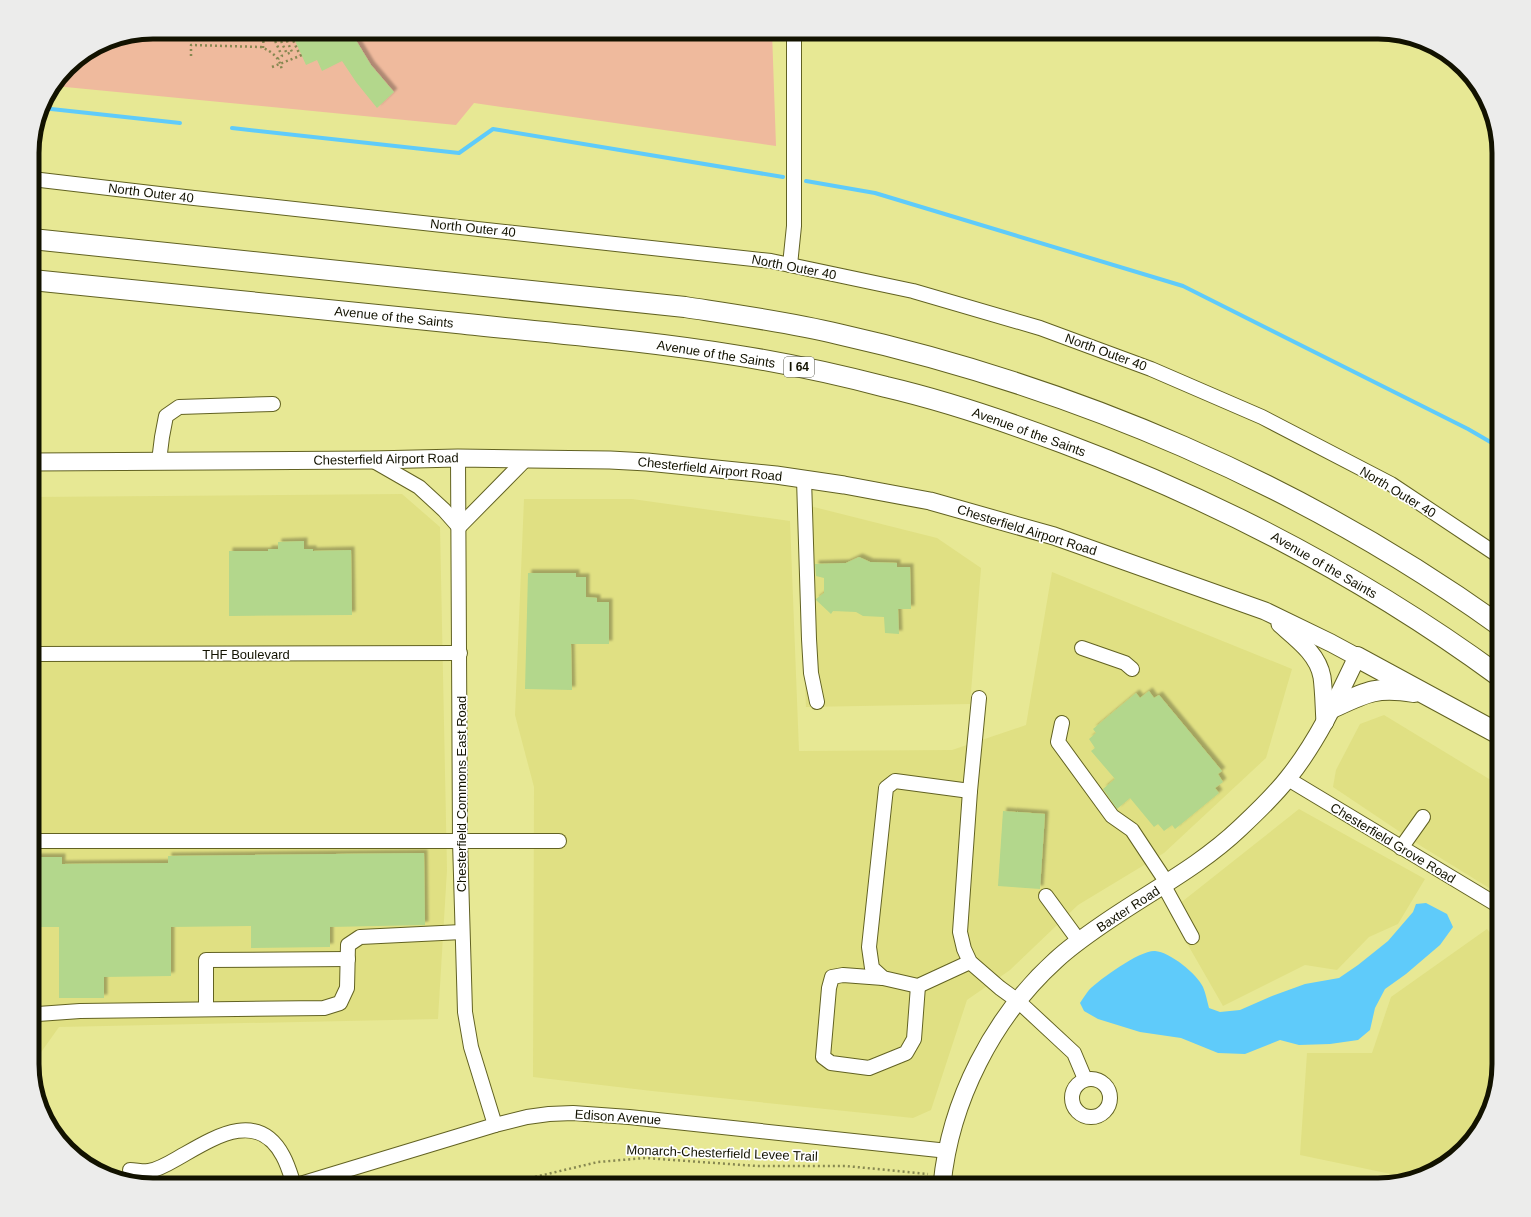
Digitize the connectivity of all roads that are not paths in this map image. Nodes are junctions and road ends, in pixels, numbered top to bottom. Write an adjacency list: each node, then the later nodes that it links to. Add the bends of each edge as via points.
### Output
1 (794, 39): 4 (street, via 794,226)
2 (39, 180): 4 (street, North Outer 40)
3 (39, 239): 16 (highway, via 686,307 787,323 887,346 1034,389 1130,424 1224,465 1359,536)
4 (790, 265): 14 (street, North Outer 40, via 913,291 1040,328 1151,369 1262,417 1391,484)
5 (39, 281): 22 (highway, Avenue of the Saints / I 64, via 685,348 735,355 879,385 983,414 1087,452 1227,512 1356,582 1436,632)
6 (273, 404): 10 (street, via 179,407 166,416)
7 (458, 458): 8 (main road, Chesterfield Airport Road); 9 (main road, Chesterfield Airport Road); 13 (street, Chesterfield Commons East Road)
8 (526, 459): 12 (main road, Chesterfield Airport Road, via 647,462); 13 (street)
9 (372, 460): 10 (main road, Chesterfield Airport Road); 13 (street, via 419,488)
10 (159, 461): 11 (main road, Chesterfield Airport Road)
11 (39, 462)
12 (804, 479): 15 (main road, Chesterfield Airport Road, via 930,501 1034,529); 25 (street, via 809,639 811,673)
13 (459, 527): 18 (street, Chesterfield Commons East Road)
14 (1492, 551)
15 (1265, 611): 20 (main road, Chesterfield Airport Road); 26 (main road, via 1302,643 1318,665)
16 (1492, 620)
17 (1082, 648): 21 (street, via 1125,663)
18 (460, 653): 19 (street, THF Boulevard); 33 (street, Chesterfield Commons East Road)
19 (39, 654)
20 (1357, 658): 23 (highway); 26 (main road, Baxter Road)
21 (1132, 669)
22 (1492, 671)
23 (1424, 693): 26 (highway, via 1394,689 1377,690 1362,694); 28 (highway)
24 (979, 698): 30 (street)
25 (817, 702)
26 (1328, 715): 29 (main road, Baxter Road)
27 (1062, 723): 36 (street, via 1058,742 1112,816 1132,830)
28 (1492, 730)
29 (1288, 779): 35 (street, Chesterfield Grove Road); 36 (main road, Baxter Road, via 1239,829 1212,852)
30 (970, 791): 43 (street, via 960,932); 44 (street, via 895,781 886,788 869,947 872,968)
31 (1423, 817): 35 (street)
32 (39, 841): 33 (street)
33 (460, 841): 34 (street); 39 (street, Chesterfield Commons East Road)
34 (559, 841)
35 (1401, 848): 38 (street, Chesterfield Grove Road)
36 (1166, 884): 40 (street); 41 (main road, Baxter Road)
37 (1046, 896): 41 (street)
38 (1492, 902)
39 (462, 932): 42 (street, via 360,937 348,945); 50 (street, Chesterfield Commons East Road, via 465,1012 471,1047)
40 (1192, 937)
41 (1079, 941): 46 (main road, Baxter Road, via 1056,960)
42 (348, 959): 47 (street, via 347,988 340,1003 324,1008); 47 (street, via 206,960)
43 (970, 962): 45 (street); 46 (street)
44 (883, 978): 45 (street); 45 (street, via 843,975 832,977 824,1057 831,1063 869,1068 906,1053 914,1039)
45 (918, 986)
46 (1018, 1001): 49 (street, via 1074,1053); 51 (main road, Baxter Road, via 992,1039 970,1081 958,1111)
47 (206, 1009): 48 (street)
48 (39, 1014)
49 (1085, 1079)
50 (496, 1125): 51 (street, Edison Avenue, via 527,1117 573,1113 636,1117); 54 (street, Edison Avenue)
51 (948, 1151): 55 (main road, Baxter Road)
52 (130, 1170): 53 (street, via 149,1171 217,1137 237,1130 256,1131 272,1140 284,1156)
53 (292, 1178)
54 (320, 1178)
55 (949, 1178)

